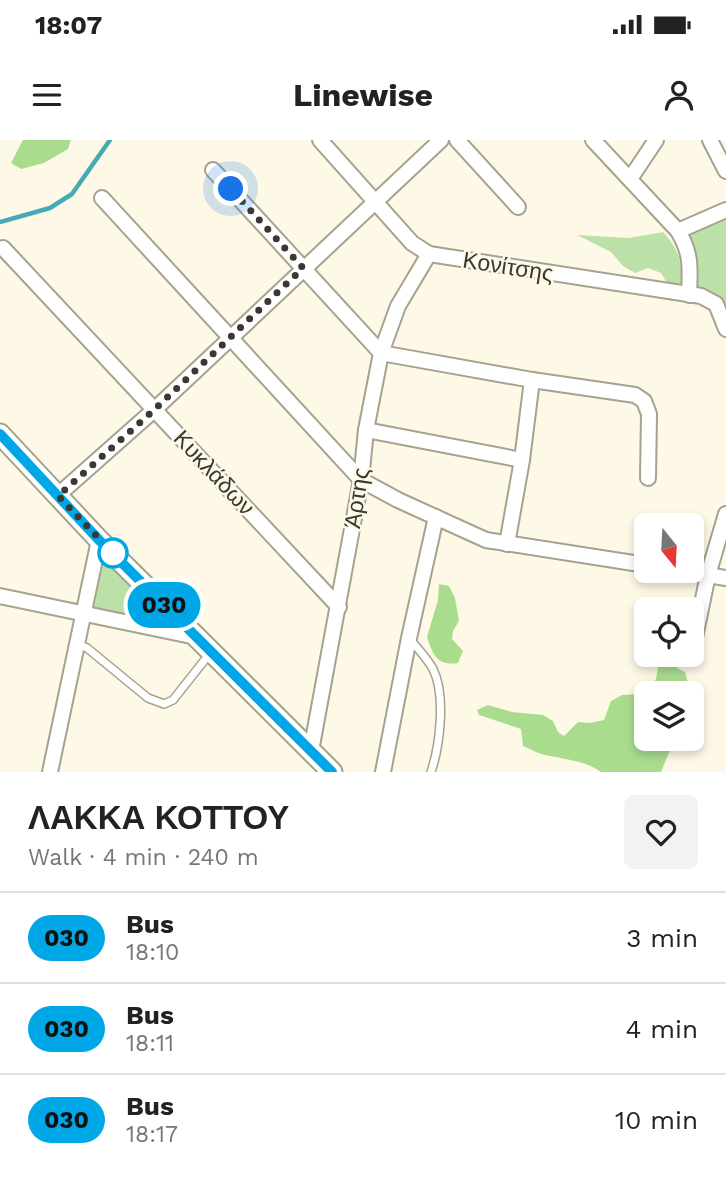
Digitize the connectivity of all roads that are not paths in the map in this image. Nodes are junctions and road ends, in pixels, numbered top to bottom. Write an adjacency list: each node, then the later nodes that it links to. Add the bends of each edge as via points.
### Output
1 (320, 140): 11 (street)
2 (441, 140): 11 (street)
3 (457, 140): 12 (street)
4 (593, 140): 9 (street)
5 (656, 140): 9 (street)
6 (710, 140): 8 (street)
7 (213, 170): 17 (street)
8 (726, 171)
9 (629, 180): 14 (street)
10 (102, 198): 20 (street)
11 (375, 201): 16 (street, via 412,243); 17 (street)
12 (518, 207)
13 (726, 210): 14 (street)
14 (678, 231): 18 (street, via 687,245)
15 (3, 248): 23 (street, Κυκλάδων)
16 (429, 254): 18 (street, Κονίτσης); 21 (street, Άρτης, via 398,306)
17 (303, 268): 20 (street); 21 (street)
18 (689, 295): 19 (street, Κονίτσης, via 716,304)
19 (726, 329)
20 (231, 336): 23 (street); 28 (street)
21 (381, 353): 22 (street); 24 (street, Άρτης)
22 (532, 380): 26 (street); 27 (street, via 640,398 649,414)
23 (154, 410): 29 (street); 40 (street, Κυκλάδων)
24 (366, 430): 26 (street); 28 (street, Άρτης)
25 (0, 435): 29 (street)
26 (522, 460): 33 (street)
27 (648, 478)
28 (362, 480): 31 (street); 40 (street, Άρτης)
29 (58, 496): 32 (street)
30 (726, 514): 36 (street)
31 (436, 517): 33 (street); 43 (street)
32 (99, 540): 41 (street); 42 (street)
33 (506, 544): 34 (street)
34 (634, 563)
35 (704, 574): 36 (street)
36 (708, 575): 37 (street); 39 (street)
37 (726, 578)
38 (0, 597): 41 (street)
39 (703, 597)
40 (339, 607): 46 (street, Άρτης)
41 (83, 614): 42 (street); 44 (street)
42 (197, 637): 45 (street)
43 (409, 638): 49 (street); 50 (lane, via 438,684 440,715)
44 (77, 644): 45 (lane, via 148,698 164,704 173,700); 47 (street)
45 (211, 651): 46 (street)
46 (311, 751): 48 (street)
47 (50, 772)
48 (332, 772)
49 (383, 772)
50 (431, 772)

